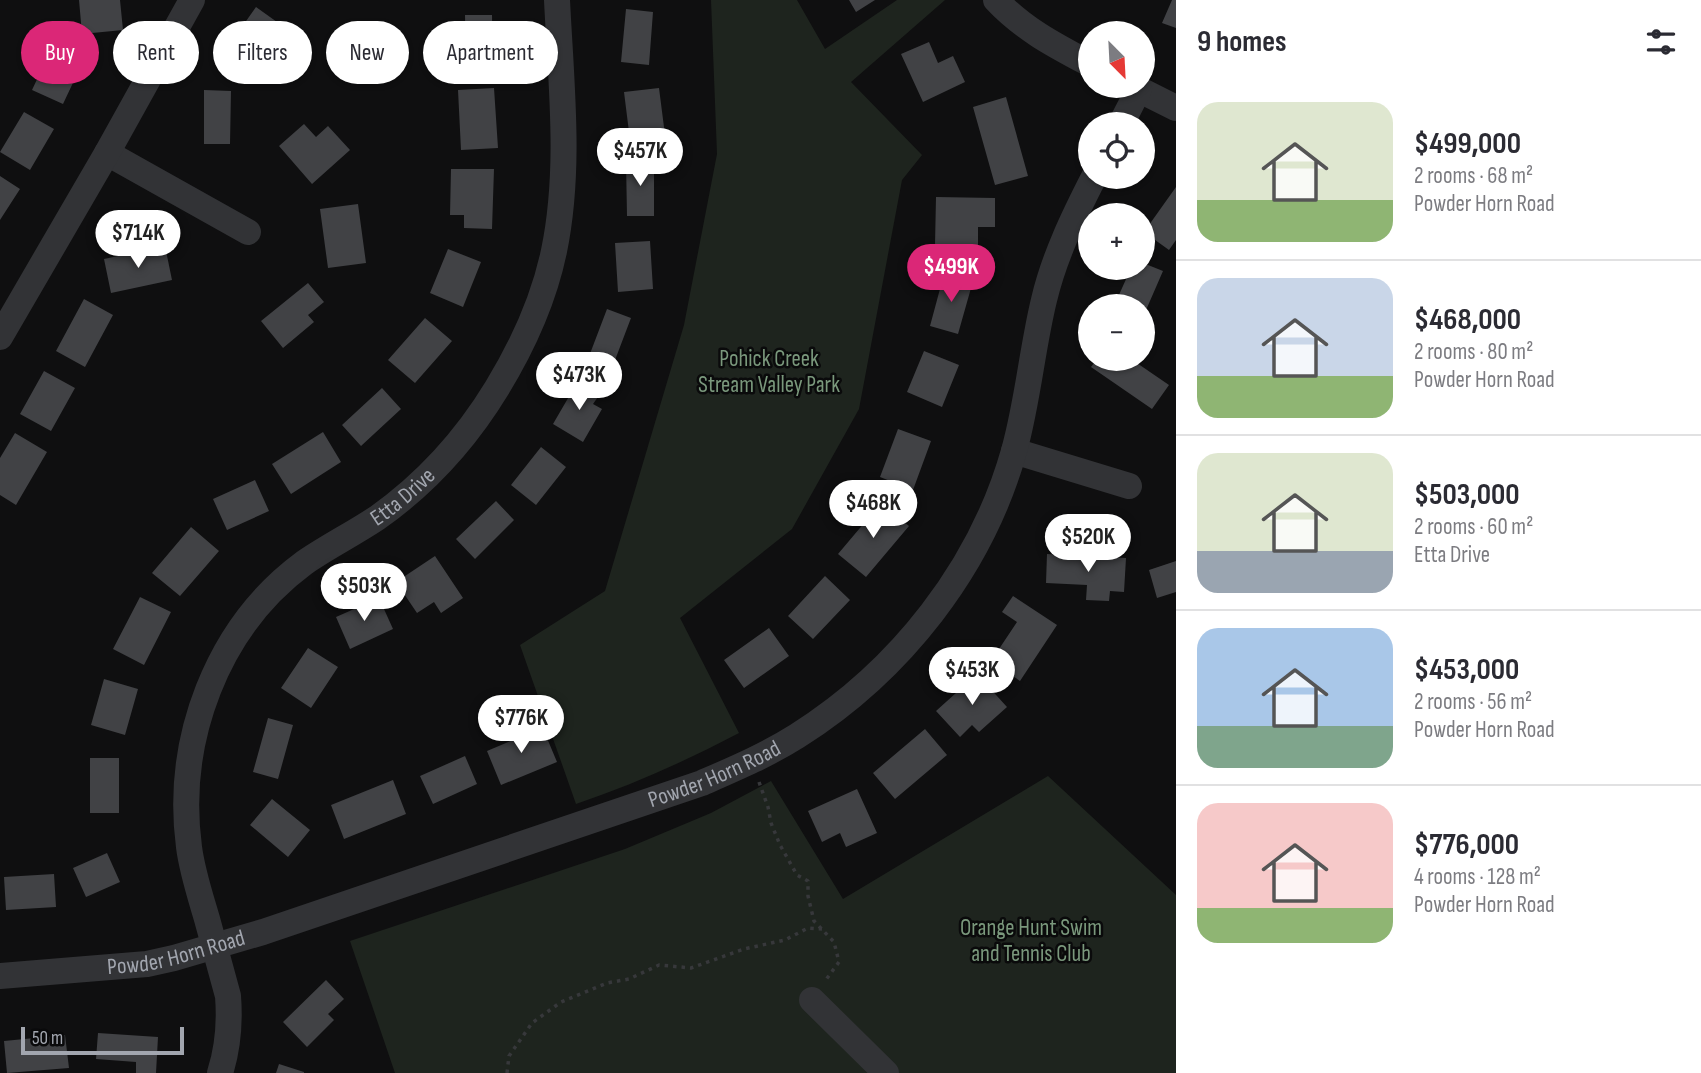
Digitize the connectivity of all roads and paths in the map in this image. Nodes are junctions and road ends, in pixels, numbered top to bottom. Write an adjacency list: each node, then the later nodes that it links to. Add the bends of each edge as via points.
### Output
1 (192, 0): 7 (street)
2 (558, 0): 15 (street, Etta Drive, via 564,145 559,219 545,283 516,355 475,421 427,477 378,517 305,563 263,601 228,649 202,703 188,758 186,819 193,871)
3 (996, 0): 4 (street, via 1046,42)
4 (1078, 58)
5 (1155, 98): 6 (street)
6 (1176, 108)
7 (107, 153): 9 (street); 10 (street)
8 (1088, 189): 11 (street, Powder Horn Road, via 1047,290)
9 (248, 232)
10 (0, 337)
11 (1014, 451): 12 (street); 13 (street, Powder Horn Road, via 982,531 930,617 868,682 832,712)
12 (1129, 486)
13 (752, 761): 14 (path, via 771,823 797,874 808,881 814,921); 15 (street, Powder Horn Road, via 702,783)
14 (822, 929): 17 (path, via 834,942 838,962); 19 (path, via 808,928 785,940 691,968 659,965 561,1002 532,1023 509,1056)
15 (215, 946): 16 (street, Powder Horn Road, via 147,964); 18 (street, Etta Drive, via 229,1010)
16 (0, 976)
17 (812, 1000): 20 (street)
18 (220, 1073)
19 (507, 1073)
20 (886, 1073)

